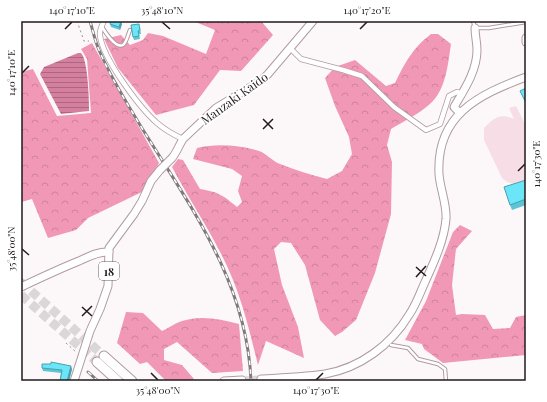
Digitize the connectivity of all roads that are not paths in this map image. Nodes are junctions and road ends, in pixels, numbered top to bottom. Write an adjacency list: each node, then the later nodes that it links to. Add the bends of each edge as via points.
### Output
1 (104, 21): 5 (street)
2 (313, 21): 9 (street, Manzaki Kaido / 18)
3 (526, 22): 4 (lane, via 489,28)
4 (474, 25): 11 (street, via 477,50)
5 (102, 26): 6 (lane, via 115,44 120,46 126,41); 13 (street, via 99,34 116,72 150,116)
6 (130, 30)
7 (526, 38): 8 (street)
8 (526, 42)
9 (290, 48): 11 (street, via 301,59 362,76 394,107 426,130 440,124 449,96 457,92); 13 (street, Manzaki Kaido / 18, via 262,80 216,108)
10 (526, 76): 12 (street, via 500,86 473,101)
11 (463, 94): 12 (street, via 454,107)
12 (460, 113): 17 (street, via 445,136 439,159 439,176 446,217 443,238 404,324 387,344 351,366 326,374)
13 (183, 139): 14 (street, Manzaki Kaido / 18, bridge, via 178,151 151,181 134,214 111,244)
14 (109, 252): 15 (street, via 94,254); 19 (street, 18, via 108,286)
15 (22, 285)
16 (391, 346): 23 (lane, via 408,348 418,358 438,364 445,369)
17 (261, 379)
18 (242, 380): 22 (street)
19 (74, 381)
20 (118, 381): 21 (highway, via 101,359)
21 (132, 381)
22 (224, 381)
23 (446, 381)

